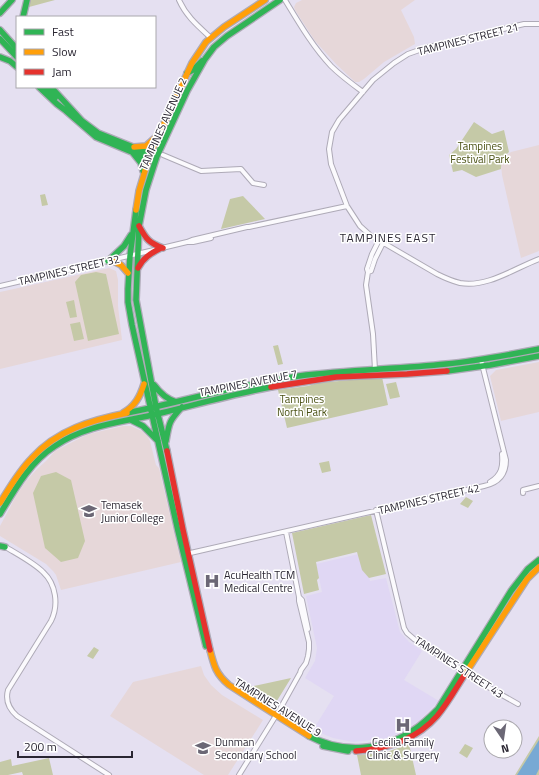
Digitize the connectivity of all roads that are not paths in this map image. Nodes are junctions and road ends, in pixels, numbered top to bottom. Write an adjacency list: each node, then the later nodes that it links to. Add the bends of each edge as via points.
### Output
1 (12, 0): 7 (main road)
2 (27, 0): 8 (main road)
3 (180, 0): 11 (street, via 193,22)
4 (265, 0): 11 (main road, TAMPINES AVENUE 2)
5 (280, 0): 16 (main road, TAMPINES AVENUE 2, via 226,36)
6 (285, 0): 22 (street, via 327,61)
7 (2, 11)
8 (23, 16)
9 (539, 24): 22 (street, TAMPINES STREET 21, via 524,24 408,54 377,77)
10 (0, 30): 13 (main road)
11 (211, 38): 18 (main road, TAMPINES AVENUE 2, via 192,63)
12 (0, 39): 14 (main road)
13 (16, 48)
14 (16, 56)
15 (0, 57): 17 (main road)
16 (205, 58): 18 (main road); 27 (main road, TAMPINES AVENUE 2, via 184,96)
17 (16, 65)
18 (188, 73): 24 (main road, TAMPINES AVENUE 2)
19 (40, 88): 23 (main road)
20 (46, 88): 23 (main road)
21 (51, 88): 25 (main road, via 82,121 98,133)
22 (362, 92): 30 (street, TAMPINES STREET 21, via 339,120 332,132 330,144 331,164)
23 (68, 113): 25 (main road, via 96,137)
24 (158, 136): 25 (main road, via 146,146); 26 (main road, TAMPINES AVENUE 2)
25 (131, 149): 26 (main road); 28 (main road, via 141,164)
26 (149, 156): 27 (main road); 28 (main road, TAMPINES AVENUE 2)
27 (158, 158): 29 (street, via 201,171 241,169 253,183); 31 (main road, TAMPINES AVENUE 2, via 146,190)
28 (143, 175): 32 (main road, TAMPINES AVENUE 2)
29 (264, 185)
30 (347, 206): 33 (street, TAMPINES STREET 21, via 360,226); 34 (street, TAMPINES STREET 32)
31 (139, 226): 34 (main road, via 150,243); 35 (main road, TAMPINES AVENUE 2)
32 (133, 232): 36 (main road, TAMPINES AVENUE 2); 38 (main road, via 125,246)
33 (381, 241): 37 (street, TAMPINES STREET 21, via 437,274 461,283 488,281); 46 (street, via 368,272 366,285)
34 (162, 248): 35 (street, TAMPINES STREET 32); 39 (main road, via 144,258)
35 (137, 254): 36 (street, TAMPINES STREET 32); 39 (main road, TAMPINES AVENUE 2)
36 (130, 256): 38 (street, TAMPINES STREET 32); 40 (main road, TAMPINES AVENUE 2)
37 (539, 259)
38 (110, 260): 40 (main road, via 119,262); 41 (street, TAMPINES STREET 32)
39 (136, 271): 47 (main road, TAMPINES AVENUE 2, via 136,300)
40 (128, 274): 48 (main road, TAMPINES AVENUE 2, via 128,302)
41 (0, 286)
42 (539, 349): 44 (main road, TAMPINES AVENUE 7)
43 (539, 356): 45 (main road, TAMPINES AVENUE 7)
44 (481, 360): 45 (street, TAMPINES STREET 42); 46 (main road, TAMPINES AVENUE 7)
45 (483, 367): 46 (main road, TAMPINES AVENUE 7, via 447,371); 58 (street, TAMPINES STREET 42, via 504,453 506,464 503,473 496,482 489,485)
46 (375, 372): 49 (main road, TAMPINES AVENUE 7, via 323,373 284,378); 50 (main road, TAMPINES AVENUE 7, via 262,389)
47 (152, 383): 49 (main road, via 168,400); 51 (main road, TAMPINES AVENUE 2)
48 (144, 384): 52 (main road, TAMPINES AVENUE 2); 53 (main road, via 135,406)
49 (177, 402): 51 (main road, TAMPINES AVENUE 7)
50 (182, 407): 51 (main road, TAMPINES AVENUE 7); 56 (main road, via 169,424)
51 (157, 410): 52 (main road, TAMPINES AVENUE 7); 56 (main road, TAMPINES AVENUE 9)
52 (151, 412): 53 (main road, TAMPINES AVENUE 7); 54 (main road, TAMPINES AVENUE 7); 55 (main road, TAMPINES AVENUE 9)
53 (119, 415): 57 (main road, TAMPINES AVENUE 7, via 69,430 44,445 22,469)
54 (129, 419): 55 (main road, via 143,425); 59 (main road, TAMPINES AVENUE 7, via 81,432 53,446 30,469)
55 (158, 442): 62 (main road, TAMPINES AVENUE 9)
56 (166, 444): 62 (main road, TAMPINES AVENUE 9)
57 (0, 503)
58 (376, 510): 60 (street, TAMPINES STREET 42); 65 (street, TAMPINES STREET 43, via 404,628 414,639)
59 (0, 514)
60 (286, 532): 62 (street, TAMPINES STREET 42); 67 (street, via 312,650 308,665 300,673)
61 (2, 545): 68 (street, via 44,572 53,586 56,604 51,621 8,690 9,707 17,716)
62 (187, 554): 67 (main road, TAMPINES AVENUE 9, via 214,666 229,685)
63 (539, 560): 65 (main road, TAMPINES AVENUE 9, via 528,569 511,591)
64 (539, 567): 65 (main road, TAMPINES AVENUE 9, via 516,595)
65 (464, 671): 66 (street, TAMPINES STREET 43); 67 (main road, TAMPINES AVENUE 9, via 442,710 428,725 409,738 381,749 353,751 328,748 306,738)
66 (518, 704)
67 (275, 716): 69 (street)
68 (110, 775)
69 (239, 775)

